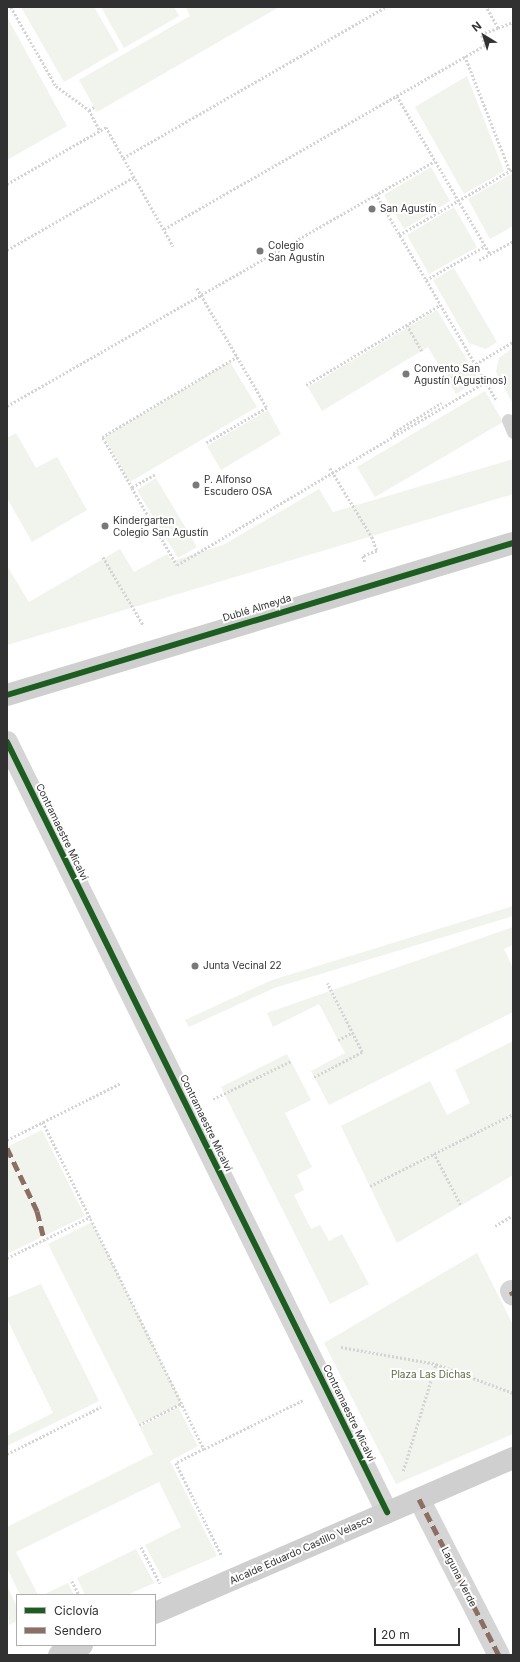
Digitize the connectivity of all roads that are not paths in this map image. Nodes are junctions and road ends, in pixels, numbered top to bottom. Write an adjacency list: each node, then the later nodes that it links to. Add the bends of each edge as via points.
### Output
1 (508, 420): 2 (lane)
2 (513, 432)
3 (513, 543): 4 (main road, Dublé Almeyda)
4 (7, 695)
5 (7, 742): 8 (street, Contramaestre Micalvi)
6 (513, 1458): 7 (main road, Alcalde Eduardo Castillo Velasco)
7 (419, 1499): 8 (main road, Alcalde Eduardo Castillo Velasco); 12 (street, Laguna Verde)
8 (387, 1512): 9 (main road, Alcalde Eduardo Castillo Velasco)
9 (156, 1613)
10 (80, 1646): 11 (main road)
11 (59, 1655)
12 (499, 1655)

